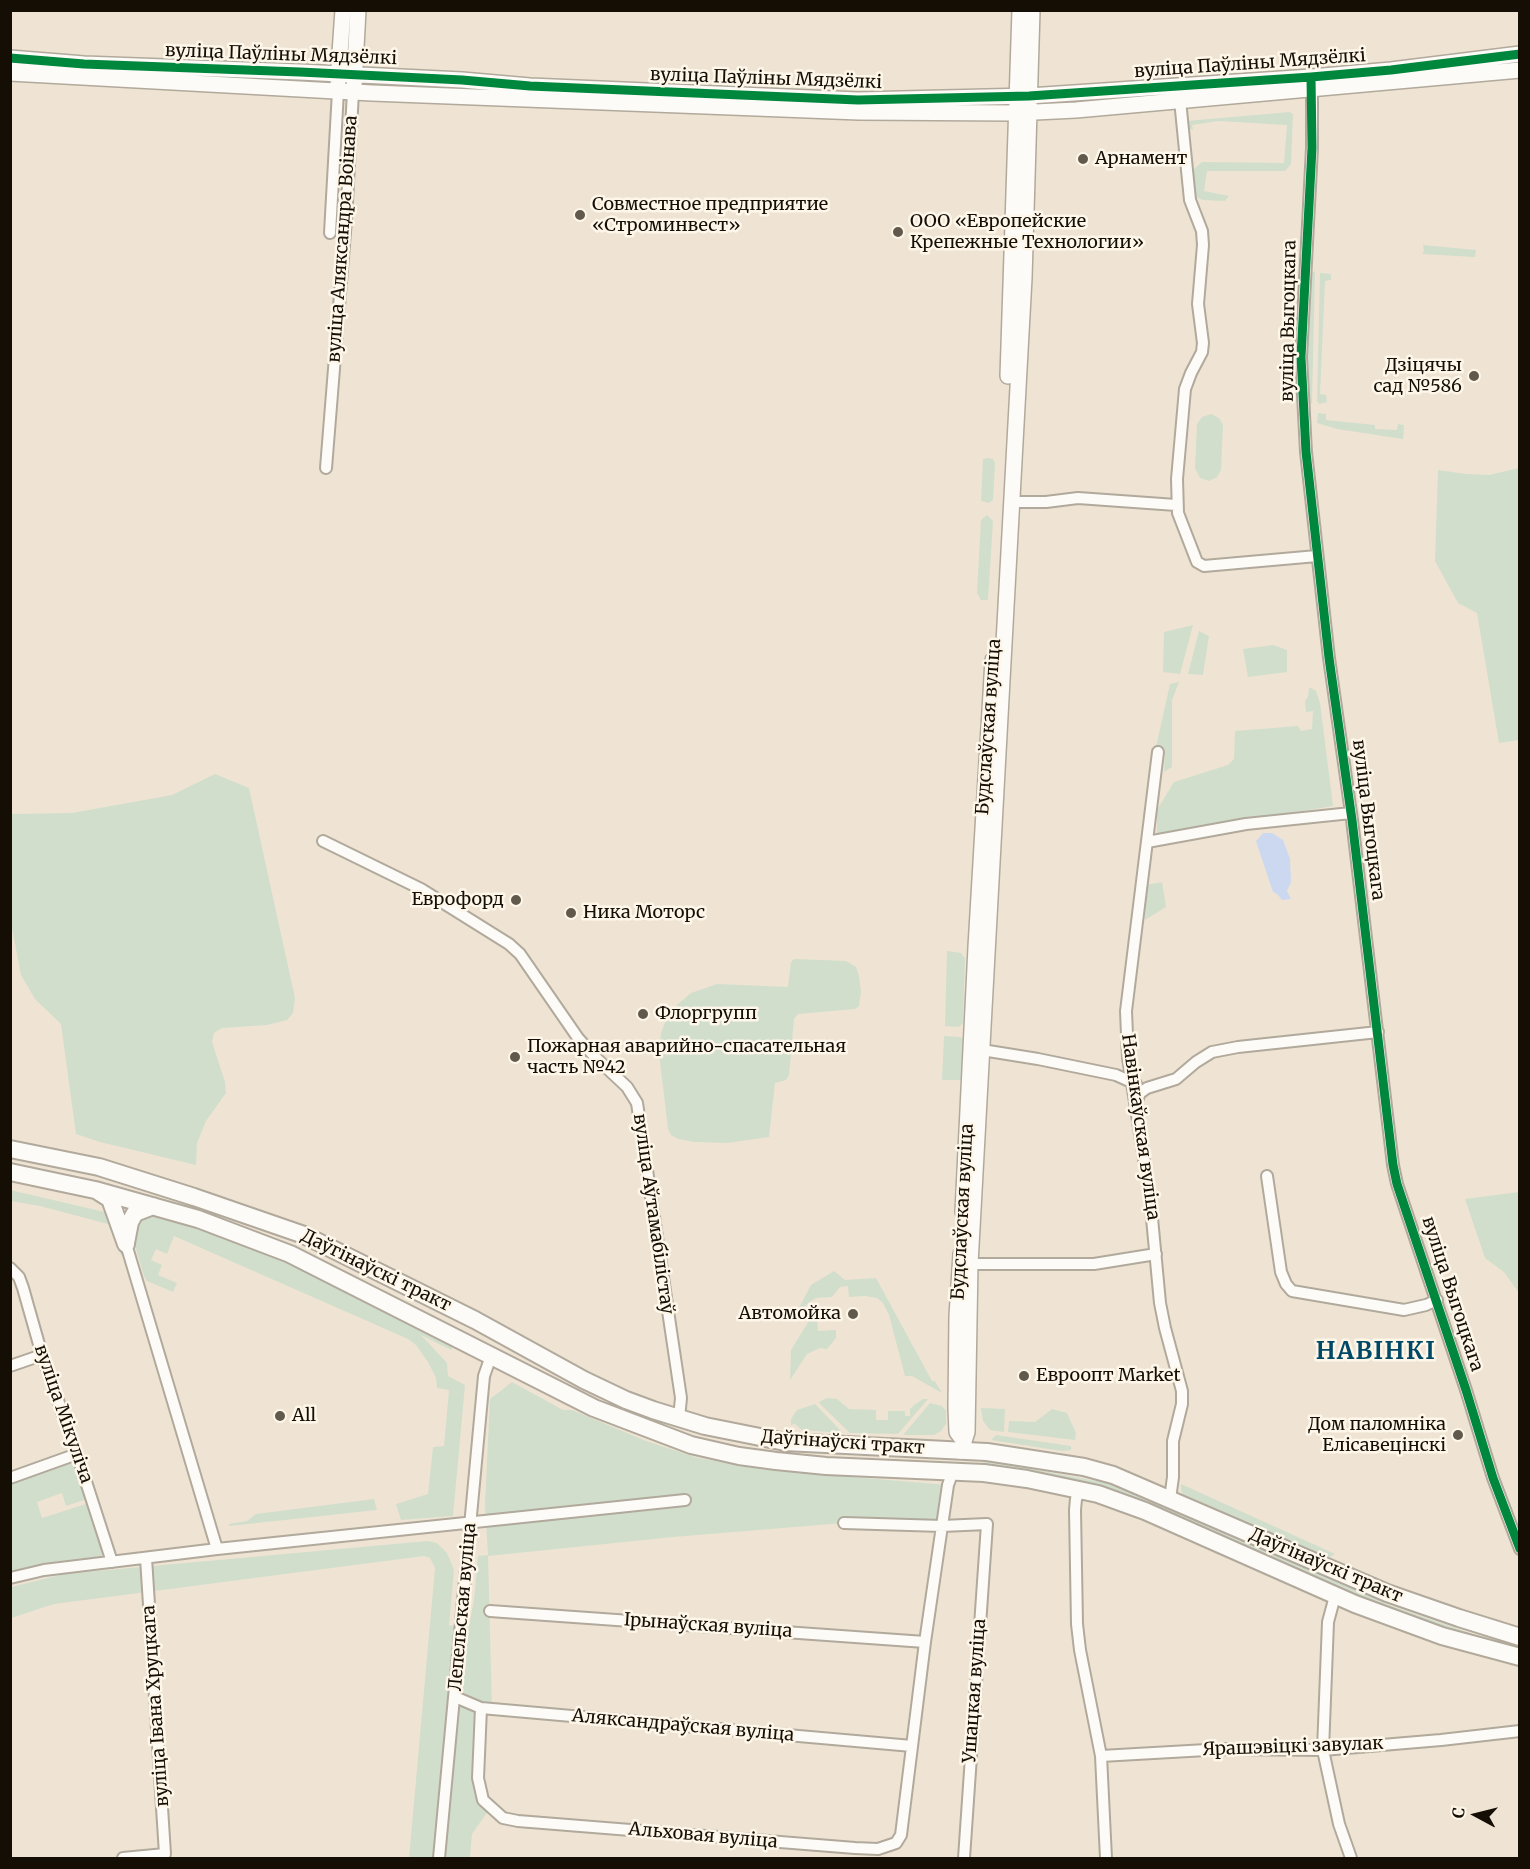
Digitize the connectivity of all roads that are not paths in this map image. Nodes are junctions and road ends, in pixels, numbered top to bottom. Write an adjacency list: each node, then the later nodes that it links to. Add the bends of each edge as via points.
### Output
1 (343, 10): 9 (street, вуліца Аляксандра Воінава)
2 (358, 10): 10 (street, вуліца Аляксандра Воінава)
3 (1020, 10): 14 (street, Будслаўская вуліца)
4 (1032, 10): 14 (street, Будслаўская вуліца)
5 (1520, 54): 11 (street, вуліца Паўліны Мядзёлкі)
6 (10, 58): 9 (street, вуліца Паўліны Мядзёлкі)
7 (1520, 70): 11 (street, вуліца Паўліны Мядзёлкі)
8 (10, 73): 12 (street, вуліца Паўліны Мядзёлкі)
9 (339, 75): 10 (street, вуліца Паўліны Мядзёлкі); 12 (street, вуліца Аляксандра Воінава)
10 (355, 76): 13 (street, вуліца Аляксандра Воінава); 14 (street, вуліца Паўліны Мядзёлкі, via 858,100)
11 (1312, 83): 14 (street, вуліца Паўліны Мядзёлкі); 15 (street, вуліца Паўліны Мядзёлкі); 21 (street, вуліца Выгоцкага, via 1301,357)
12 (338, 91): 13 (street, вуліца Паўліны Мядзёлкі); 17 (street, вуліца Аляксандра Воінава)
13 (353, 92): 16 (street, вуліца Паўліны Мядзёлкі, via 848,112); 18 (street, вуліца Аляксандра Воінава)
14 (1022, 96): 16 (street, Будслаўская вуліца)
15 (1180, 100): 16 (street, вуліца Паўліны Мядзёлкі); 20 (street, via 1190,200 1202,231 1198,304 1203,343 1185,389)
16 (1022, 113): 19 (street, Будслаўская вуліца, via 1026,231); 49 (street, Будслаўская вуліца, via 957,1316 957,1432)
17 (330, 233)
18 (326, 468)
19 (1012, 502): 20 (street, via 1078,498); 27 (street, Будслаўская вуліца)
20 (1176, 505): 21 (street, via 1197,562 1204,566)
21 (1317, 556): 23 (street, вуліца Выгоцкага)
22 (1158, 752): 25 (street, Навінкаўская вуліца)
23 (1351, 813): 25 (street, via 1246,824); 26 (street, вуліца Выгоцкага)
24 (323, 841): 47 (street, вуліца Аўтамабілістаў, via 421,889 509,944 578,1038 627,1087 637,1103 681,1398)
25 (1147, 842): 28 (street, Навінкаўская вуліца, via 1126,1011)
26 (1378, 1032): 31 (street, via 1212,1052 1176,1079); 42 (street, вуліца Выгоцкага, via 1397,1184)
27 (982, 1050): 29 (street); 40 (street, Будслаўская вуліца)
28 (1128, 1058): 29 (street, via 1124,1070); 30 (street, Навінкаўская вуліца)
29 (1116, 1075): 30 (street)
30 (1131, 1081): 31 (street); 32 (street, Навінкаўская вуліца)
31 (1147, 1088): 32 (street)
32 (1136, 1103): 39 (street, Навінкаўская вуліца)
33 (11, 1149): 43 (main road, Даўгінаўскі тракт, via 99,1167 304,1235)
34 (10, 1172): 36 (main road, Даўгінаўскі тракт)
35 (1267, 1176): 42 (street, via 1281,1272 1292,1291 1404,1310)
36 (95, 1190): 37 (main road, Даўгінаўскі тракт); 38 (main road, via 110,1199)
37 (153, 1206): 38 (main road, via 135,1213); 45 (main road, Даўгінаўскі тракт, via 290,1254)
38 (126, 1244): 61 (street)
39 (1156, 1254): 40 (street, via 1094,1264); 55 (street, Навінкаўская вуліца, via 1160,1303 1182,1391 1173,1441)
40 (970, 1264): 49 (street, Будслаўская вуліца, via 967,1432)
41 (10, 1268): 44 (street, вуліца Мікуліча, via 19,1277)
42 (1437, 1300): 60 (street, вуліца Выгоцкага, via 1493,1478)
43 (501, 1334): 45 (main road); 47 (main road, Даўгінаўскі тракт, via 615,1395)
44 (42, 1354): 46 (street); 50 (street, вуліца Мікуліча)
45 (491, 1356): 51 (main road, Даўгінаўскі тракт, via 594,1408 691,1445 739,1456); 57 (street, Лепельская вуліца, via 484,1376)
46 (10, 1366)
47 (679, 1418): 48 (main road, Даўгінаўскі тракт, via 785,1442)
48 (827, 1443): 49 (main road, Даўгінаўскі тракт); 51 (main road)
49 (962, 1445): 52 (main road); 55 (main road, Даўгінаўскі тракт, via 1084,1467)
50 (77, 1454): 53 (street); 63 (street, вуліца Мікуліча)
51 (826, 1466): 52 (main road, Даўгінаўскі тракт)
52 (953, 1471): 54 (main road, Даўгінаўскі тракт, via 995,1474); 59 (street, Альховая вуліца)
53 (10, 1478)
54 (1080, 1490): 65 (main road, Даўгінаўскі тракт, via 1145,1511); 75 (street, via 1075,1510 1077,1624)
55 (1170, 1499): 67 (main road, Даўгінаўскі тракт, via 1402,1599)
56 (685, 1500): 57 (street)
57 (469, 1523): 61 (street); 70 (street, Лепельская вуліца)
58 (844, 1523): 59 (street)
59 (942, 1526): 68 (street, Альховая вуліца); 78 (street, Ушацкая вуліца, via 987,1524)
60 (1520, 1548)
61 (217, 1549): 62 (street)
62 (146, 1558): 63 (street); 76 (street, вуліца Івана Хруцкага, via 165,1854)
63 (112, 1562): 64 (street)
64 (10, 1578)
65 (1335, 1596): 69 (main road, Даўгінаўскі тракт, via 1442,1636); 74 (street, via 1328,1622)
66 (490, 1611): 68 (street, Ірынаўская вуліца)
67 (1520, 1637)
68 (925, 1642): 73 (street, Альховая вуліца)
69 (1520, 1657)
70 (455, 1696): 71 (street, Аляксандраўская вуліца); 77 (street, Лепельская вуліца)
71 (481, 1708): 73 (street, Аляксандраўская вуліца); 73 (street, Альховая вуліца, via 478,1778 483,1800 503,1818 518,1821 878,1849 896,1843 901,1835)
72 (1520, 1731): 74 (street, Ярашэвіцкі завулак)
73 (912, 1746)
74 (1323, 1750): 75 (street, Ярашэвіцкі завулак, via 1224,1749); 80 (street, via 1339,1824)
75 (1101, 1756): 79 (street)
76 (123, 1858)
77 (439, 1858)
78 (964, 1858)
79 (1106, 1858)
80 (1351, 1858)

